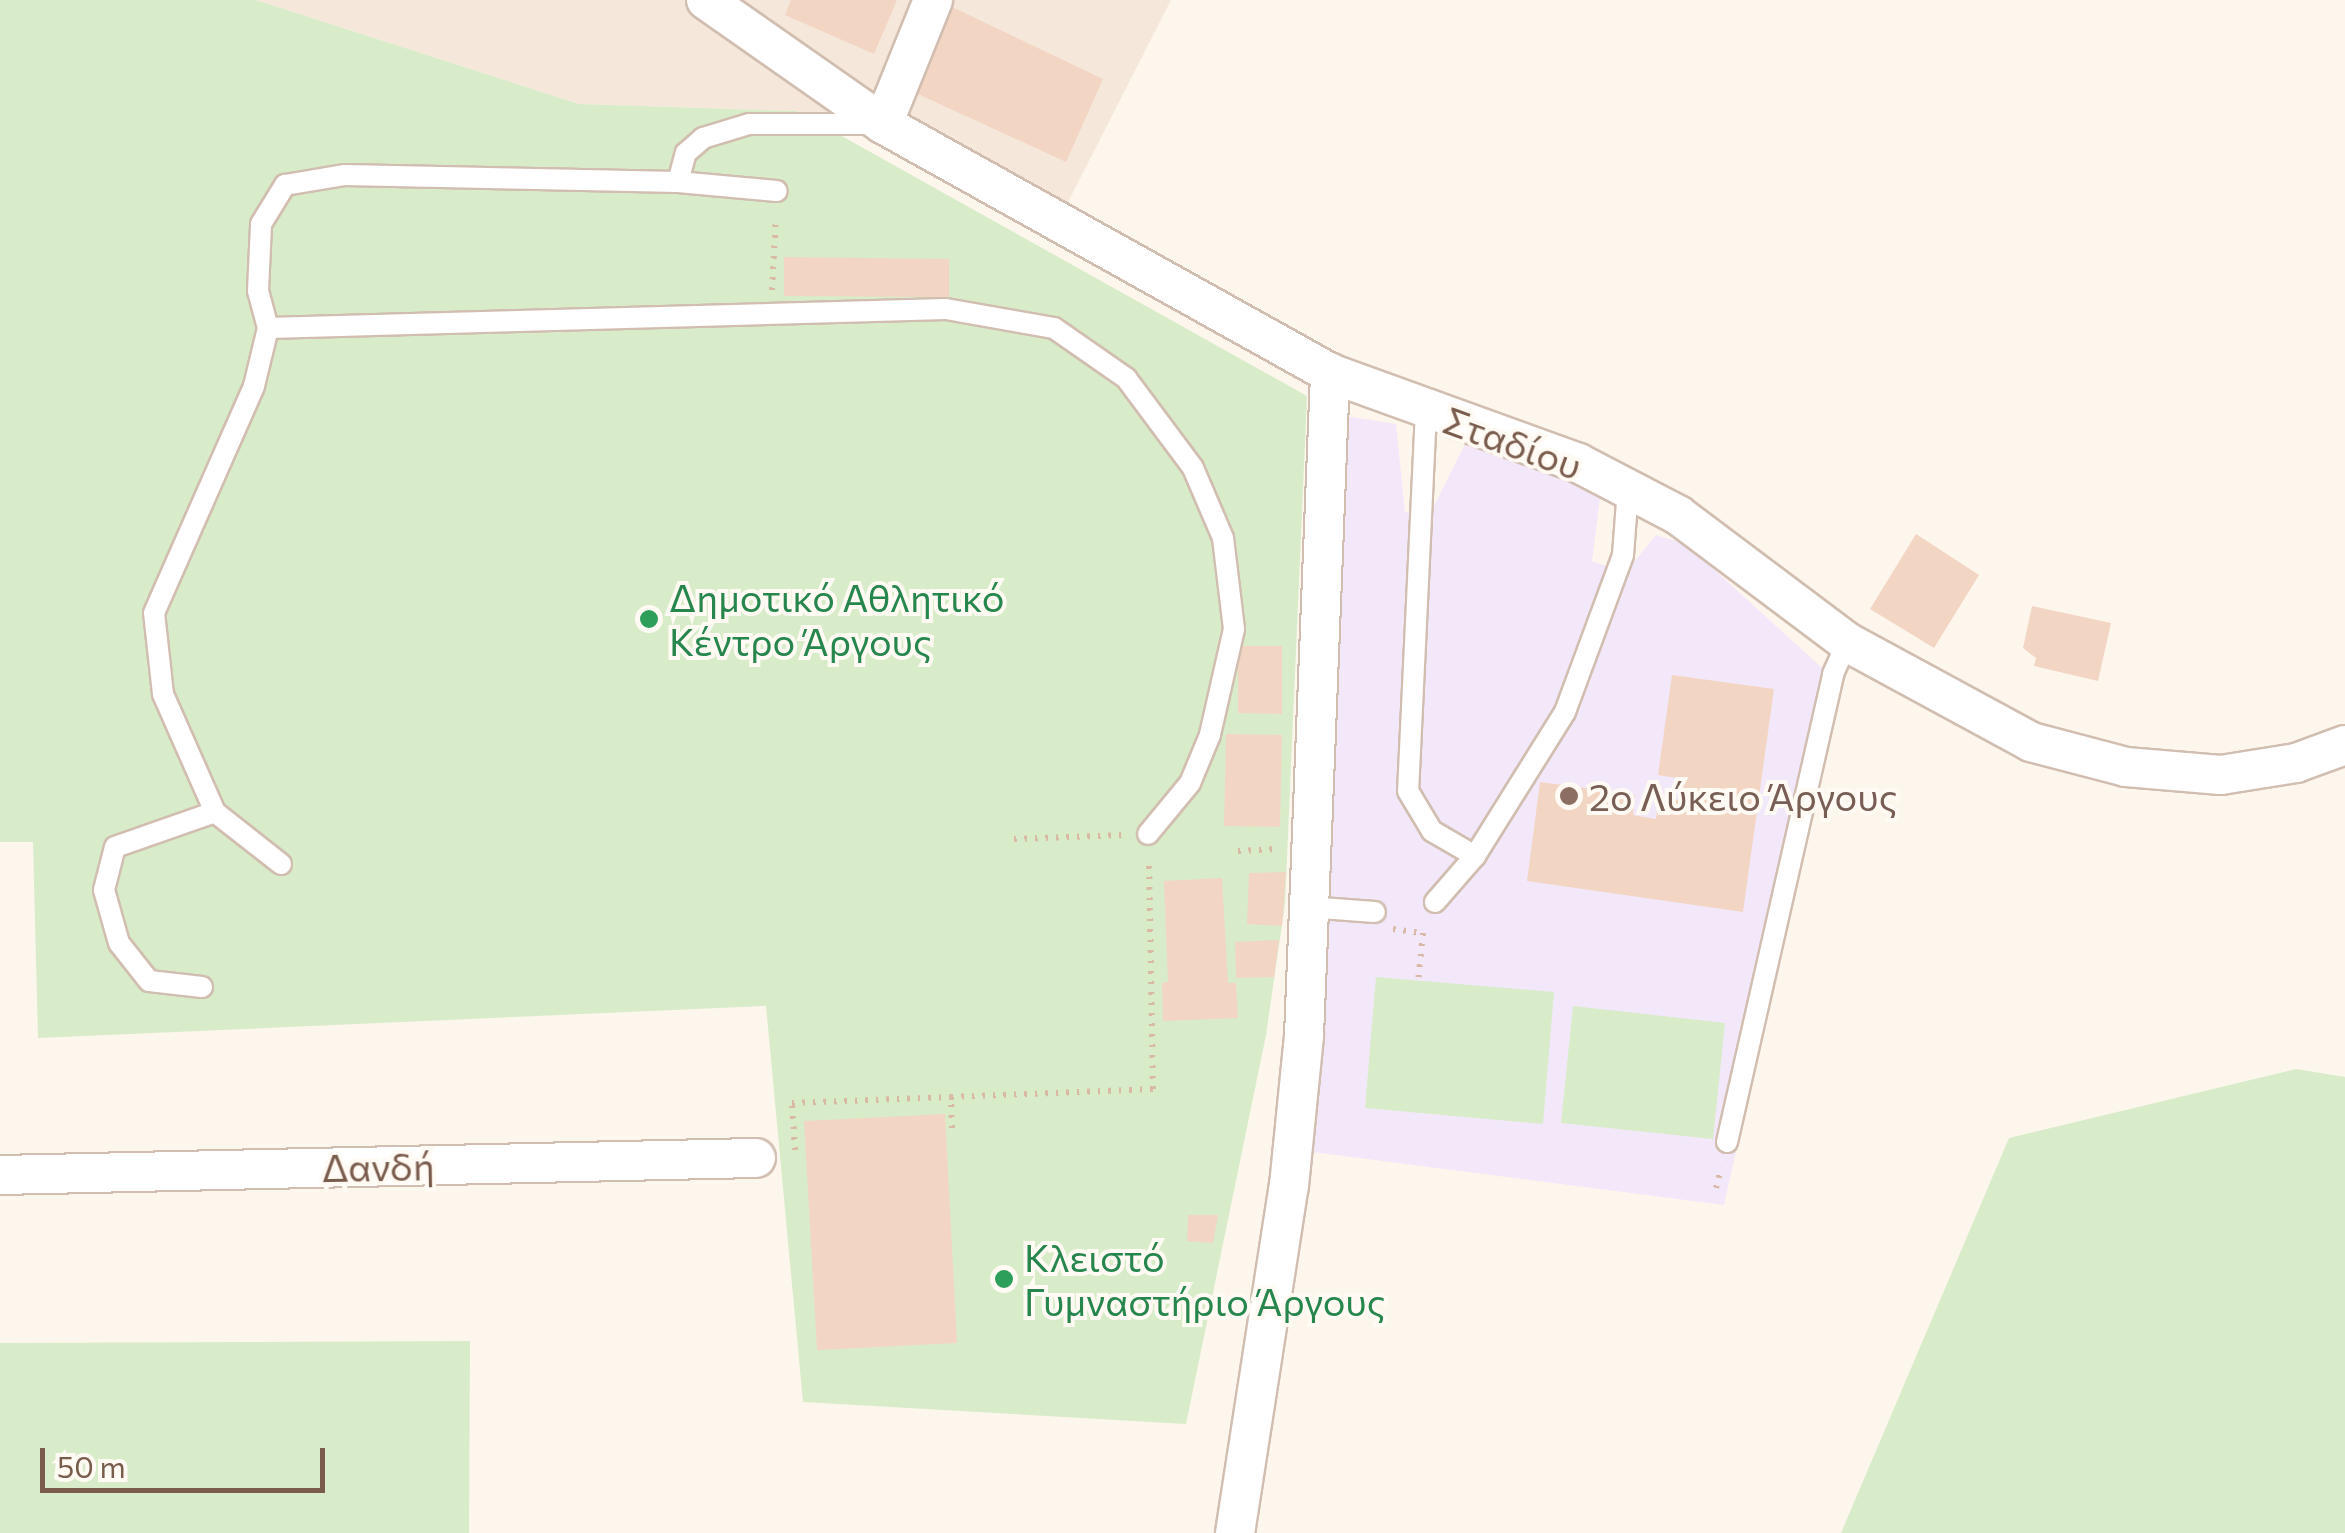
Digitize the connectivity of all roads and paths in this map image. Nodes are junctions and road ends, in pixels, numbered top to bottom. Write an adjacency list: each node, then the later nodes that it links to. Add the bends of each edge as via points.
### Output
1 (706, 0): 3 (street, Σταδίου)
2 (934, 0): 3 (street)
3 (883, 124): 4 (lane, via 749,124 704,138 686,153); 8 (street, Σταδίου)
4 (678, 182): 5 (lane); 7 (lane, via 345,175 286,185 260,224 258,291)
5 (778, 191): 6 (path)
6 (771, 316): 7 (lane); 14 (lane, via 946,309 1054,328 1126,378 1193,468 1224,538 1234,630 1210,735 1190,783)
7 (268, 328): 13 (lane, via 254,386 154,613 163,694)
8 (1330, 373): 9 (street, Σταδίου); 20 (street)
9 (1426, 410): 10 (street, Σταδίου); 16 (lane, via 1408,791 1432,832)
10 (1628, 488): 11 (street, Σταδίου, via 1678,515); 16 (lane, via 1623,555 1594,644 1565,712)
11 (1847, 642): 12 (street, Σταδίου, via 2032,742 2126,767 2221,775 2296,763); 26 (lane, via 1833,674)
12 (2345, 745)
13 (215, 812): 17 (lane); 23 (lane, via 115,847 104,890 119,943 149,981)
14 (1148, 834): 15 (path)
15 (1014, 840)
16 (1474, 856): 19 (lane)
17 (281, 864)
18 (1150, 888): 24 (path, via 1152,1089)
19 (1435, 902)
20 (1307, 907): 21 (lane); 29 (street, via 1304,1036 1288,1186)
21 (1374, 920): 22 (path, via 1423,933)
22 (1418, 982)
23 (202, 987)
24 (951, 1098): 25 (path); 27 (path, via 792,1103 795,1157)
25 (952, 1128)
26 (1727, 1142)
27 (756, 1158): 28 (street, Δανδή)
28 (0, 1175)
29 (1236, 1533)

